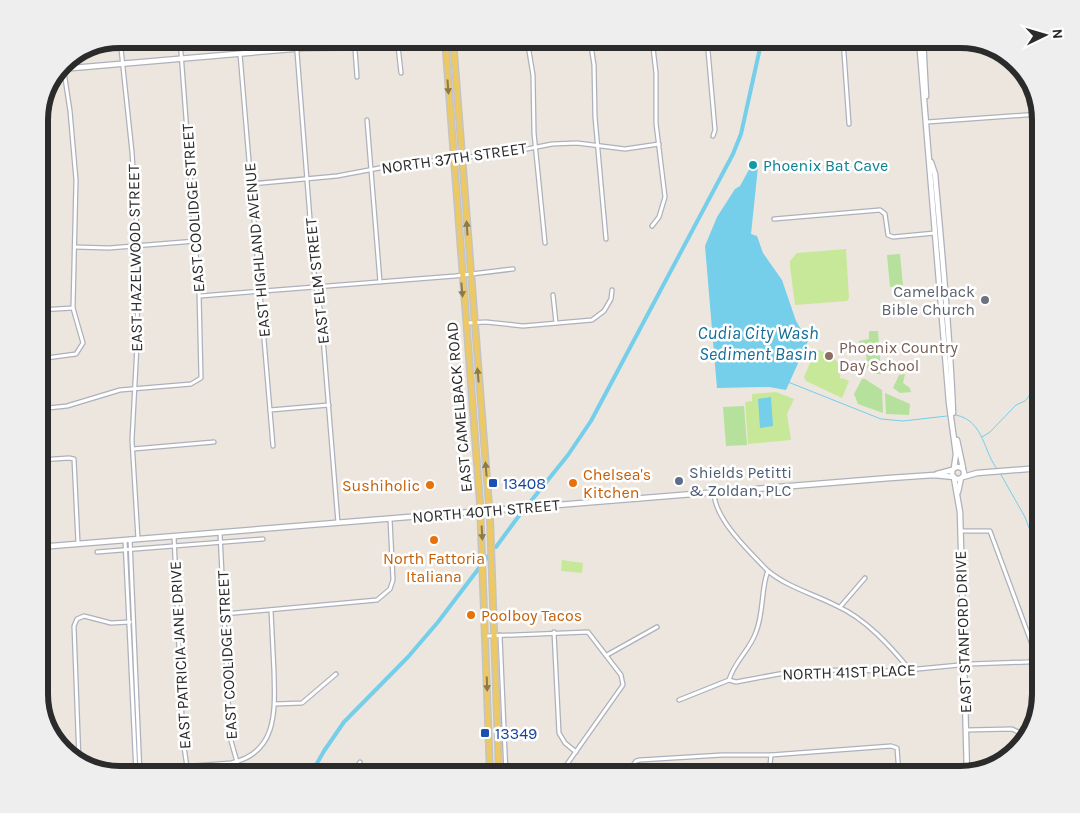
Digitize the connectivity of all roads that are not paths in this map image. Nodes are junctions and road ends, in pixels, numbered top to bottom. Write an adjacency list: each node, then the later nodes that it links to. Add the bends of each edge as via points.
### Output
1 (121, 48): 18 (street, EAST HAZELWOOD STREET)
2 (181, 48): 17 (street, EAST COOLIDGE STREET)
3 (312, 48): 15 (main road)
4 (355, 48): 22 (street)
5 (398, 48): 20 (street)
6 (446, 48): 32 (main road, EAST CAMELBACK ROAD, one-way to 32)
7 (454, 48): 33 (main road, EAST CAMELBACK ROAD)
8 (528, 48): 31 (street, via 534,82)
9 (591, 48): 30 (street)
10 (653, 48): 29 (street)
11 (708, 48): 28 (street)
12 (844, 48): 27 (street)
13 (920, 48): 23 (main road)
14 (923, 48): 23 (main road)
15 (296, 49): 16 (main road); 35 (street, EAST ELM STREET)
16 (240, 54): 17 (main road); 36 (street, EAST HIGHLAND AVENUE)
17 (182, 59): 18 (main road); 41 (street, EAST COOLIDGE STREET)
18 (124, 64): 19 (main road); 43 (street, EAST HAZELWOOD STREET)
19 (70, 68)
20 (400, 73)
21 (63, 75): 44 (street, via 76,180)
22 (357, 78)
23 (925, 105): 26 (main road)
24 (1032, 115): 26 (street)
25 (367, 120): 34 (street)
26 (927, 122): 39 (main road, via 935,174)
27 (849, 124)
28 (713, 136)
29 (659, 144): 30 (street, NORTH 37TH STREET, via 625,149); 38 (street, via 665,197 659,217)
30 (598, 146): 31 (street, NORTH 37TH STREET, via 566,143); 40 (street)
31 (536, 147): 33 (street, NORTH 37TH STREET); 42 (street)
32 (453, 159): 33 (street, NORTH 37TH STREET); 34 (street, NORTH 37TH STREET); 47 (main road, EAST CAMELBACK ROAD)
33 (462, 159): 46 (main road, EAST CAMELBACK ROAD, one-way to 33)
34 (371, 170): 35 (street, NORTH 37TH STREET); 48 (street)
35 (307, 179): 36 (street, NORTH 37TH STREET); 49 (street, EAST ELM STREET)
36 (250, 184): 51 (street, EAST HIGHLAND AVENUE)
37 (774, 219): 39 (street, via 880,210 885,214 888,235 893,237)
38 (652, 226)
39 (938, 233): 70 (main road, via 949,403 956,454); 71 (main road, via 952,365 953,419)
40 (606, 239)
41 (196, 241): 43 (street); 53 (street, EAST COOLIDGE STREET)
42 (545, 243)
43 (138, 246): 44 (street); 60 (street, EAST HAZELWOOD STREET)
44 (76, 247): 54 (street)
45 (513, 269): 46 (street)
46 (470, 273): 47 (street); 57 (main road, EAST CAMELBACK ROAD)
47 (461, 274): 48 (street); 56 (main road, EAST CAMELBACK ROAD, one-way to 56)
48 (380, 282): 49 (street)
49 (316, 287): 51 (street); 63 (street, EAST ELM STREET)
50 (612, 290): 58 (street, via 607,306 597,317)
51 (260, 291): 53 (street); 65 (street, EAST HIGHLAND AVENUE)
52 (553, 294): 58 (street)
53 (200, 296): 60 (street, EAST COOLIDGE STREET, via 201,378 191,384)
54 (74, 308): 55 (street); 59 (street, via 81,349 76,354)
55 (48, 309)
56 (465, 323): 57 (street); 61 (main road, EAST CAMELBACK ROAD)
57 (474, 323): 58 (street, via 523,326); 62 (main road, EAST CAMELBACK ROAD, one-way to 57)
58 (556, 323)
59 (48, 358)
60 (135, 388): 64 (street); 68 (street, EAST HAZELWOOD STREET)
61 (472, 402): 62 (main road); 80 (main road, EAST CAMELBACK ROAD)
62 (480, 402): 79 (main road, EAST CAMELBACK ROAD, one-way to 62)
63 (329, 405): 65 (street); 82 (street, EAST ELM STREET)
64 (48, 408)
65 (270, 410): 67 (street, EAST HIGHLAND AVENUE)
66 (214, 442): 68 (street)
67 (273, 446)
68 (133, 449): 86 (street, EAST HAZELWOOD STREET)
69 (48, 459): 90 (street, via 74,460)
70 (953, 469): 71 (main road, NORTH 40TH STREET, via 957,466); 74 (main road, NORTH 40TH STREET); 75 (main road, EAST STANFORD DRIVE)
71 (963, 469): 73 (main road); 76 (main road, EAST STANFORD DRIVE)
72 (1032, 469): 73 (main road)
73 (977, 473): 76 (main road)
74 (934, 475): 75 (main road, NORTH 40TH STREET); 78 (main road, NORTH 40TH STREET)
75 (954, 478): 76 (main road, NORTH 40TH STREET); 77 (main road, EAST STANFORD DRIVE)
76 (962, 478): 77 (main road, EAST STANFORD DRIVE)
77 (958, 492): 83 (main road, EAST STANFORD DRIVE)
78 (714, 493): 79 (main road, NORTH 40TH STREET); 95 (street, via 716,506 727,523)
79 (489, 511): 80 (main road, NORTH 40TH STREET); 103 (main road, EAST CAMELBACK ROAD)
80 (480, 512): 81 (main road, NORTH 40TH STREET); 104 (main road, EAST CAMELBACK ROAD, one-way to 104)
81 (390, 519): 82 (main road, NORTH 40TH STREET); 98 (street, via 393,580 385,595 368,602)
82 (338, 523): 84 (main road, NORTH 40TH STREET)
83 (960, 531): 105 (street, via 990,531); 108 (main road, EAST STANFORD DRIVE)
84 (220, 533): 85 (main road, NORTH 40TH STREET); 89 (street, EAST COOLIDGE STREET)
85 (174, 536): 86 (main road, NORTH 40TH STREET); 92 (street, EAST PATRICIA JANE DRIVE)
86 (138, 539): 88 (main road, NORTH 40TH STREET)
87 (263, 539): 89 (street)
88 (127, 540): 90 (main road, NORTH 40TH STREET); 93 (street)
89 (221, 542): 92 (street); 99 (street, EAST COOLIDGE STREET)
90 (78, 544): 91 (main road, NORTH 40TH STREET)
91 (48, 546)
92 (175, 546): 93 (street); 126 (street, EAST PATRICIA JANE DRIVE, via 183,740)
93 (128, 550): 94 (street); 100 (street)
94 (97, 552)
95 (768, 571): 97 (street, via 787,584); 111 (street, via 756,632)
96 (865, 578): 97 (street)
97 (840, 606): 109 (street, via 877,634)
98 (271, 610): 99 (street); 115 (street)
99 (224, 614): 121 (street, EAST COOLIDGE STREET, via 229,731)
100 (131, 622): 112 (street); 113 (street); 119 (street, via 111,623 84,616 77,619 73,630)
101 (657, 627): 106 (street)
102 (554, 632): 103 (street); 106 (street, via 588,632); 118 (street, via 559,733)
103 (497, 635): 104 (street); 130 (main road, EAST CAMELBACK ROAD); 131 (street, EAST CAMELBACK ROAD)
104 (486, 636): 129 (main road, EAST CAMELBACK ROAD, one-way to 129)
105 (1032, 644)
106 (607, 655): 118 (street, via 622,675 623,685)
107 (1032, 660): 108 (street, NORTH 41ST PLACE)
108 (964, 665): 109 (street, NORTH 41ST PLACE); 116 (main road, EAST STANFORD DRIVE)
109 (910, 670): 111 (street, NORTH 41ST PLACE, via 817,670 736,682)
110 (336, 674): 115 (street, via 302,703)
111 (729, 680): 114 (street, NORTH 41ST PLACE)
112 (132, 688): 113 (street); 124 (street)
113 (137, 688): 125 (street)
114 (679, 700)
115 (275, 704): 121 (street, via 265,741 251,755)
116 (966, 730): 117 (street, via 1012,729); 123 (main road, EAST STANFORD DRIVE)
117 (1021, 733)
118 (576, 752): 132 (street)
119 (79, 753)
120 (771, 755): 133 (street, via 722,754 640,760); 134 (street); 135 (street, via 892,746 897,748)
121 (237, 762): 126 (street); 127 (street, EAST COOLIDGE STREET)
122 (360, 762): 128 (street)
123 (967, 765)
124 (138, 766)
125 (138, 766)
126 (187, 766)
127 (239, 766)
128 (358, 766)
129 (490, 766)
130 (499, 766)
131 (505, 766)
132 (566, 766)
133 (633, 766)
134 (769, 766)
135 (898, 766)

